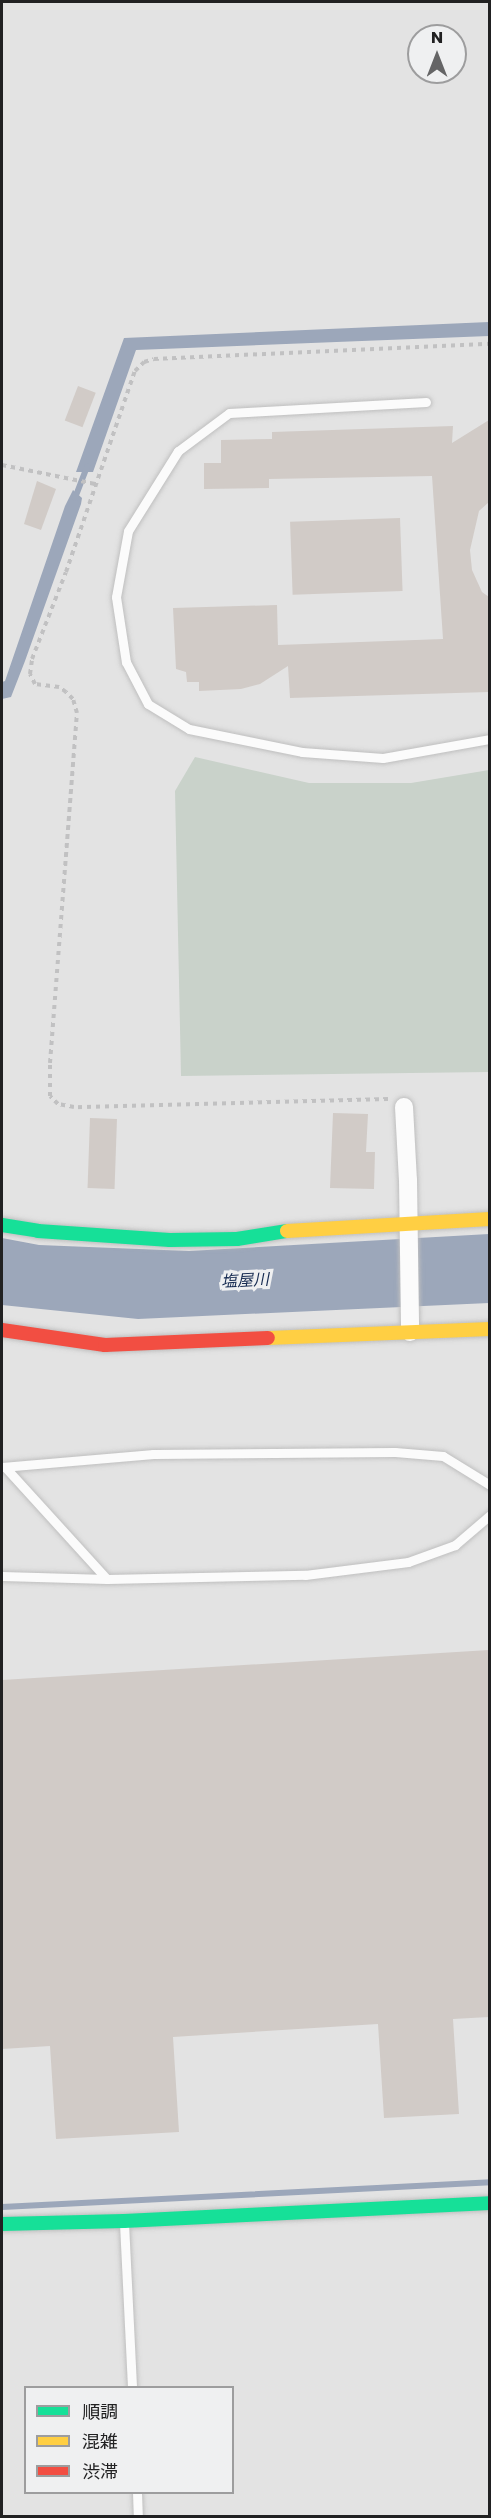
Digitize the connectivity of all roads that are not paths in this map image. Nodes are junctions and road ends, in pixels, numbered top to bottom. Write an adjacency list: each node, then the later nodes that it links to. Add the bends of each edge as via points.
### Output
1 (426, 402): 2 (lane, via 229,413 178,451 128,531 116,597 126,663 148,704 189,729 302,752 384,758)
2 (489, 739)
3 (404, 1107): 5 (street)
4 (489, 1219): 5 (street)
5 (407, 1223): 6 (street, via 285,1231 237,1239 170,1240); 9 (street)
6 (2, 1225)
7 (489, 1329): 9 (street)
8 (2, 1330): 9 (street, via 105,1345)
9 (410, 1332)
10 (3, 1467): 11 (lane, via 153,1454 395,1452 443,1456); 14 (lane)
11 (489, 1485)
12 (489, 1515): 14 (lane, via 455,1545 408,1562 305,1575)
13 (2, 1576): 14 (lane)
14 (107, 1579)
15 (489, 2203): 16 (street)
16 (124, 2221): 17 (street); 18 (lane)
17 (2, 2224)
18 (132, 2386)
19 (137, 2494): 20 (lane)
20 (138, 2517)

